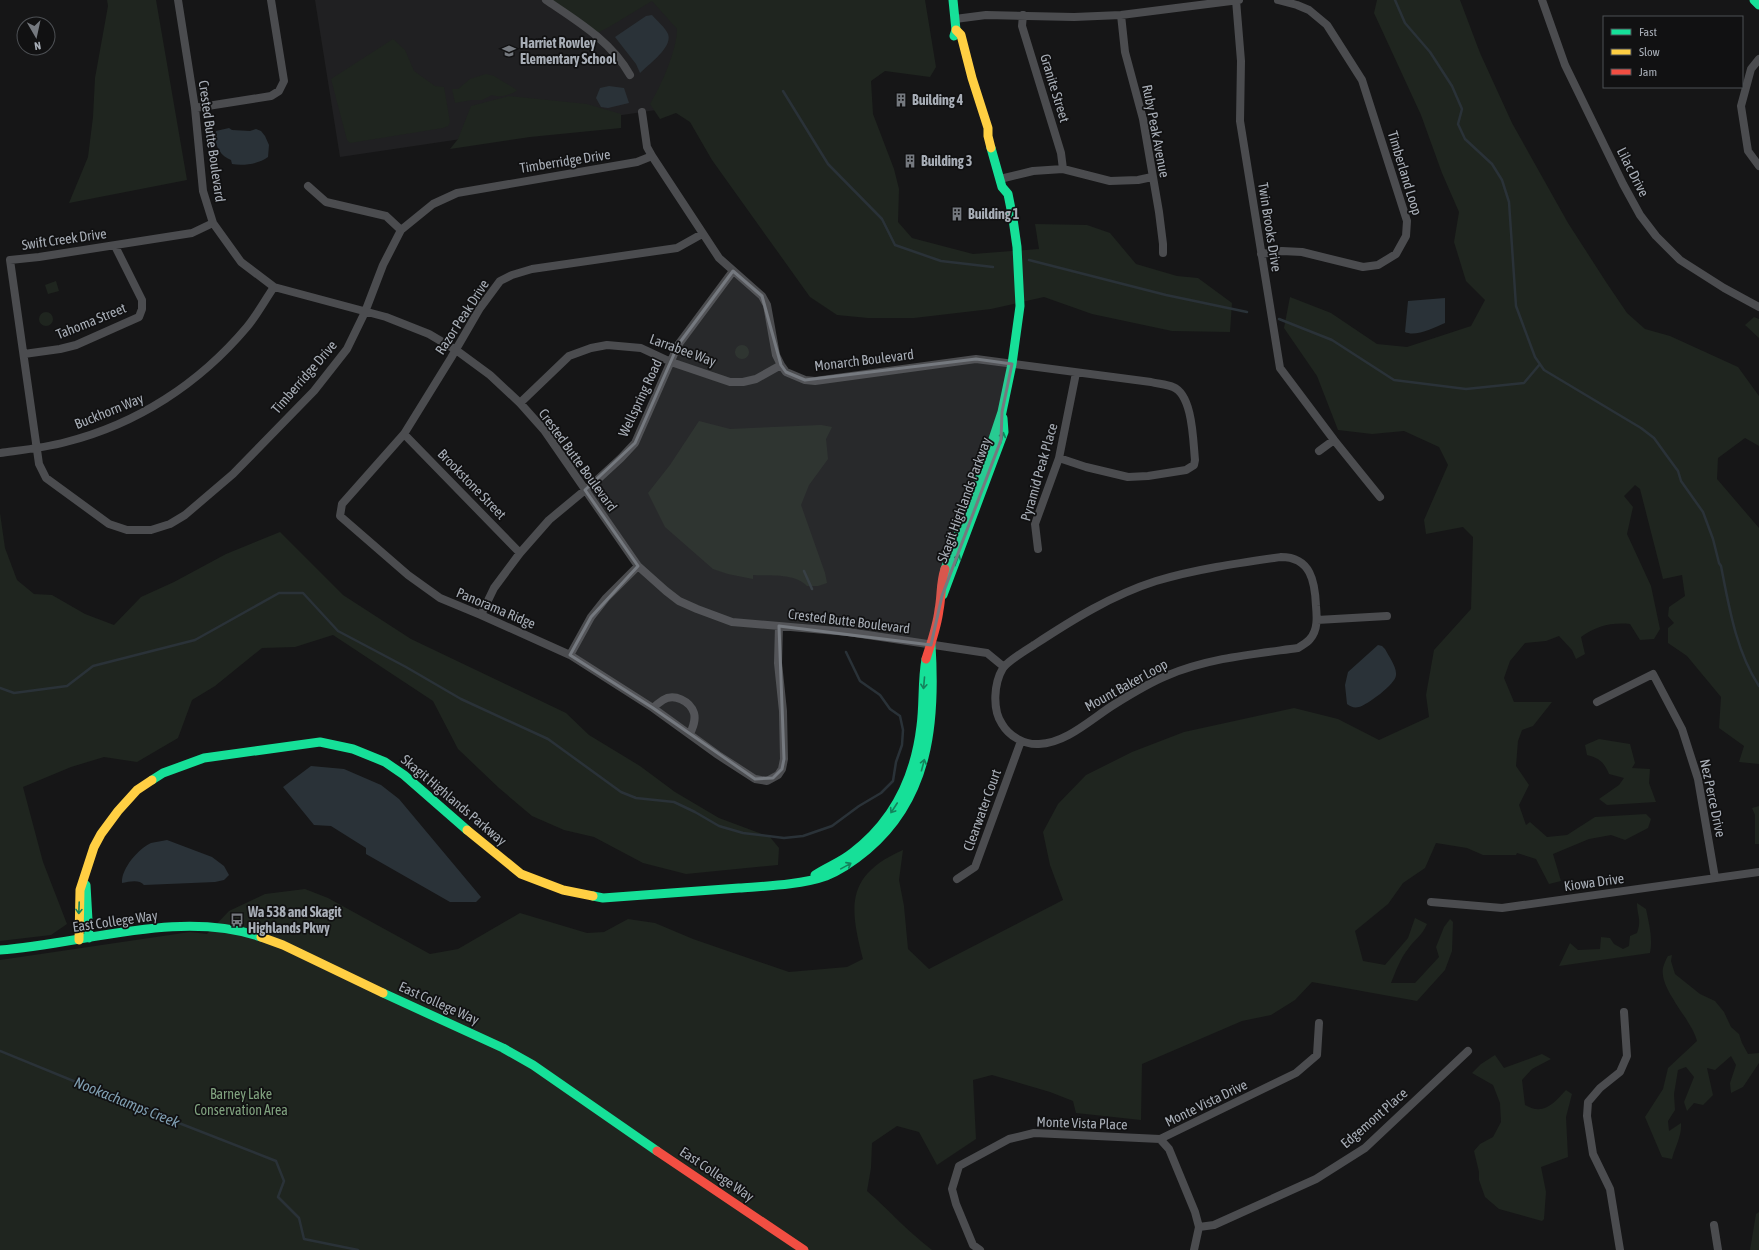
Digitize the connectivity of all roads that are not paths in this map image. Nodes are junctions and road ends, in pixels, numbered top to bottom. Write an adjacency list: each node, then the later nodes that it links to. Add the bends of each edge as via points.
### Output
1 (178, 0): 16 (street, Crested Butte Boulevard)
2 (271, 0): 16 (street, via 284,81 279,91 271,96)
3 (546, 0): 15 (street, via 595,34)
4 (953, 0): 13 (street, Skagit Highlands Parkway)
5 (1236, 0): 6 (street); 11 (street); 29 (street, Twin Brooks Drive, via 1241,55 1240,121)
6 (1239, 0)
7 (1278, 0): 29 (street, Timberland Loop, via 1309,10 1327,25 1362,80 1407,221 1406,236 1396,254 1378,265 1363,267 1302,252)
8 (1542, 0): 32 (street, Lilac Drive, via 1566,65 1640,215 1680,260)
9 (1754, 0): 10 (street)
10 (1759, 5)
11 (1121, 14): 12 (street, via 1074,17); 21 (street, Ruby Peak Avenue, via 1125,52 1143,119)
12 (1023, 15): 13 (street, via 986,15); 20 (street, Granite Street, via 1022,26 1061,153)
13 (955, 19): 22 (street, Skagit Highlands Parkway, via 956,30 960,35 988,128)
14 (1759, 59): 19 (street, via 1751,70 1741,106 1748,151)
15 (630, 75)
16 (195, 108): 24 (street, Crested Butte Boulevard, via 203,191)
17 (642, 112): 18 (street)
18 (652, 156): 25 (street, Timberridge Drive, via 637,162 457,193 433,204); 26 (street)
19 (1759, 166)
20 (1063, 169): 21 (street, via 1110,181); 22 (street, via 1033,171)
21 (1152, 177): 28 (street, Ruby Peak Avenue)
22 (1001, 183): 37 (street, Skagit Highlands Parkway, via 999,192 1010,246 1014,301 1018,312)
23 (308, 186): 25 (street, via 326,202 386,216)
24 (213, 223): 27 (street, Swift Creek Drive, via 192,233); 31 (street, Crested Butte Boulevard, via 241,262)
25 (401, 230): 33 (street, Timberridge Drive, via 382,265)
26 (702, 234): 30 (street, via 719,258); 34 (street, Razor Peak Drive, via 677,248 532,269 512,275 500,281 480,308)
27 (115, 246): 35 (street, Tahoma Street, via 142,300 138,317 76,345); 35 (street, Swift Creek Drive, via 10,260)
28 (1163, 253)
29 (1261, 254): 42 (street, Twin Brooks Drive, via 1280,368)
30 (733, 271): 36 (street, Wellspring Road, via 678,345); 38 (street, via 762,296 767,305 776,355)
31 (274, 287): 33 (street, Crested Butte Boulevard); 43 (street, Buckhorn Way, via 242,332 218,359 179,391 144,413 103,431)
32 (1759, 307)
33 (365, 312): 34 (street, Crested Butte Boulevard, via 386,317 429,334); 43 (street, Timberridge Drive, via 347,349 314,391 233,474 185,516 170,524 151,530 127,530 109,524 46,478 39,464)
34 (456, 350): 40 (street, Crested Butte Boulevard, via 490,375); 41 (street, Razor Peak Drive)
35 (24, 354): 43 (street, Swift Creek Drive)
36 (671, 362): 38 (street, Larrabee Way, via 730,382 756,379); 40 (street, Larrabee Way, via 641,348 607,345 591,348 569,356); 47 (street, Wellspring Road, via 635,443)
37 (1012, 364): 38 (street, Monarch Boulevard, via 976,358 815,381 805,380 786,372); 39 (street); 57 (street, Skagit Highlands Parkway, via 1002,412 1004,432 942,596)
38 (781, 365)
39 (1076, 373): 46 (street, Pyramid Peak Place); 46 (street, via 1173,387 1183,395 1189,410 1194,466 1186,470 1148,476 1128,476)
40 (520, 403): 47 (street, Crested Butte Boulevard, via 544,430)
41 (404, 434): 49 (street, Razor Peak Drive, via 342,504); 51 (street, Brookstone Street)
42 (1334, 440): 44 (street); 48 (street, Twin Brooks Drive)
43 (36, 448): 45 (street, Buckhorn Way)
44 (1319, 451)
45 (0, 453)
46 (1059, 458): 50 (street, Pyramid Peak Place, via 1035,524)
47 (585, 490): 51 (street, Wellspring Road, via 549,520); 52 (street, Crested Butte Boulevard)
48 (1380, 497)
49 (340, 516): 53 (street, Panorama Ridge, via 408,575 440,598)
50 (1038, 549)
51 (520, 553): 53 (street, Wellspring Road, via 494,588)
52 (638, 566): 56 (street, Crested Butte Boulevard, via 679,601 697,609 732,622); 58 (street, via 591,616)
53 (481, 615): 58 (street, Panorama Ridge)
54 (1387, 616): 55 (street)
55 (1317, 620): 59 (street, Mount Baker Loop, via 1315,587 1311,574 1303,564 1291,557 1258,560 1156,581 1122,594 1025,650); 63 (street, Mount Baker Loop, via 1311,638 1298,648 1190,667 1140,689 1060,739 1038,744)
56 (779, 626): 57 (street, Crested Butte Boulevard, via 848,632); 62 (street, Panorama Ridge, via 778,662 784,759 778,775 767,781 755,779)
57 (931, 645): 59 (street, via 987,653); 65 (street, Skagit Highlands Parkway, via 926,660 918,748 903,794 893,811 868,839 851,854 809,879 772,887 603,898 563,890 521,874 450,817 404,775 385,762 353,749 320,742 204,758 163,773 137,790 118,811 94,847)
58 (570, 655): 61 (street, Panorama Ridge)
59 (1004, 667): 63 (street, Mount Baker Loop, via 996,688 995,706 1005,730)
60 (1597, 702): 66 (street, Nez Perce Drive, via 1653,674 1682,729 1698,779)
61 (653, 708): 62 (street, Panorama Ridge); 62 (street, via 664,699 674,697 684,700 694,713 695,723)
62 (690, 734)
63 (1021, 741): 67 (street, Clearwater Court, via 975,867)
64 (1759, 872): 66 (street, Kiowa Drive)
65 (85, 876): 69 (street, Skagit Highlands Parkway); 70 (street, Skagit Highlands Parkway, one-way to 70, via 80,890)
66 (1715, 878): 68 (street, Kiowa Drive, via 1502,908)
67 (957, 879)
68 (1431, 902)
69 (89, 938): 70 (street, East College Way); 80 (street, East College Way, via 192,926 236,931 283,945 487,1040 534,1065)
70 (79, 940): 71 (street, East College Way)
71 (15, 949): 72 (street); 73 (street)
72 (0, 950)
73 (0, 954)
74 (1624, 1012): 83 (street, via 1627,1056 1620,1072 1600,1088 1588,1102 1587,1116 1593,1154 1610,1189)
75 (1318, 1023): 77 (street, Monte Vista Drive, via 1317,1055 1296,1073)
76 (1468, 1051): 79 (street, Edgemont Place, via 1365,1148 1322,1175 1214,1225)
77 (1160, 1139): 79 (street, Monte Vista Drive, via 1169,1149); 81 (street, Monte Vista Place, via 1034,1133 1009,1138 959,1166 952,1189 973,1245)
78 (1714, 1225): 84 (street)
79 (1199, 1227): 82 (street, Monte Vista Drive)
80 (804, 1250)
81 (980, 1250)
82 (1194, 1250)
83 (1620, 1250)
84 (1718, 1250)

